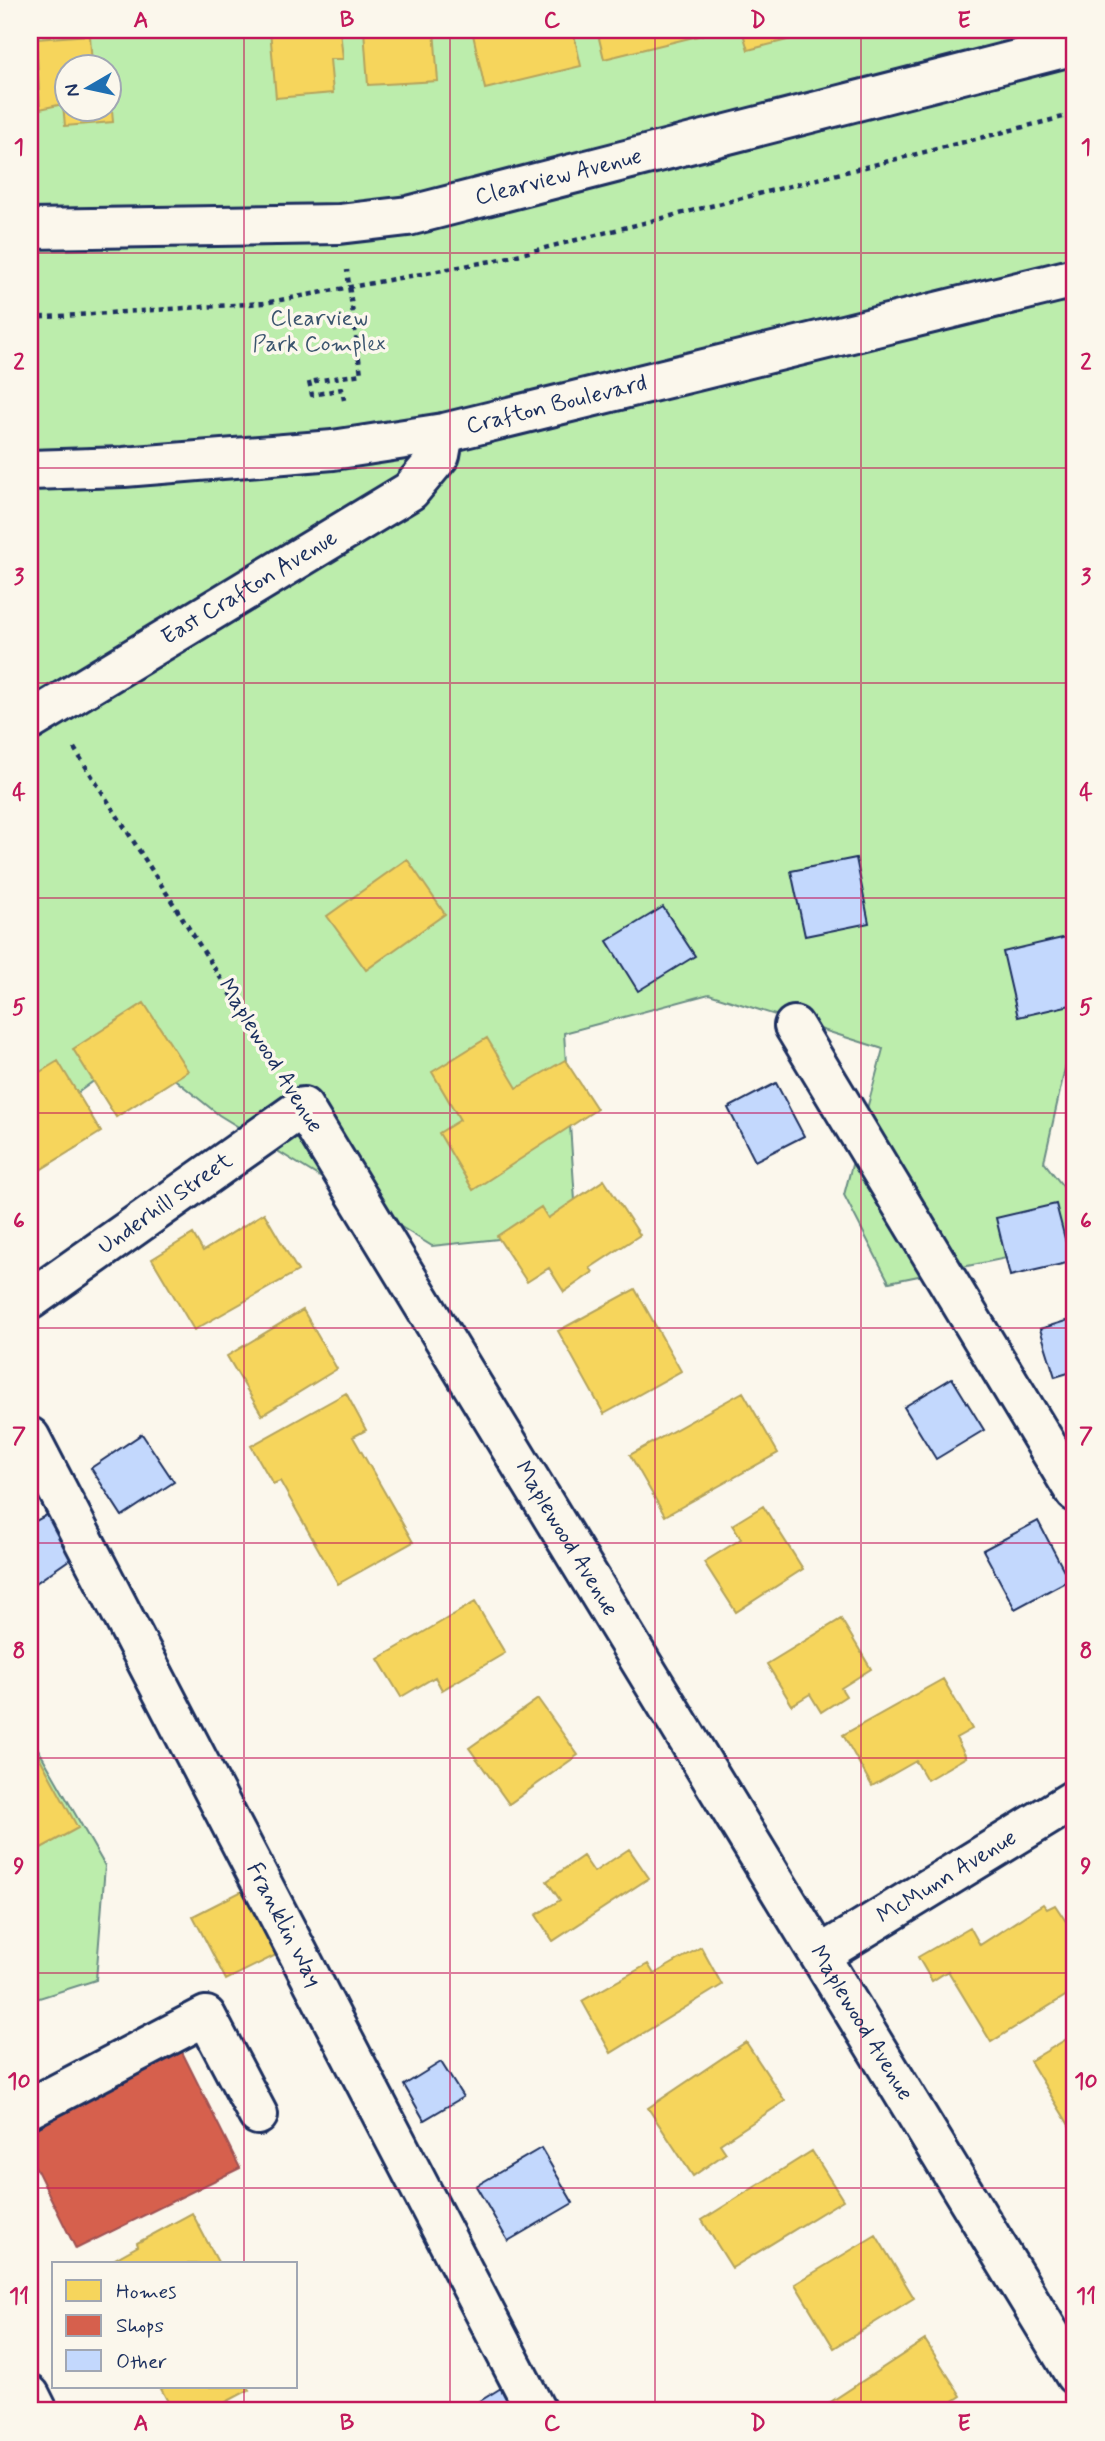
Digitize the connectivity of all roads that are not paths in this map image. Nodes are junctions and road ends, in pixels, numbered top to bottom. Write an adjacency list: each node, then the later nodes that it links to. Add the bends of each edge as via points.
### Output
1 (1075, 45): 2 (street, Clearview Avenue, via 408,216 339,224)
2 (30, 229)
3 (1075, 278): 4 (street, Crafton Boulevard)
4 (444, 433): 5 (street, Crafton Boulevard, via 333,450); 6 (street, East Crafton Avenue, via 440,455 410,491)
5 (30, 470)
6 (39, 715)
7 (794, 1026): 11 (street)
8 (303, 1107): 9 (street, Underhill Street); 13 (street, Maplewood Avenue)
9 (30, 1300)
10 (30, 1437): 19 (street, Franklin Way)
11 (1075, 1492)
12 (1075, 1799): 13 (street, McMunn Avenue)
13 (820, 1955): 16 (street, Maplewood Avenue)
14 (30, 2108): 15 (street, via 206,2016)
15 (258, 2115)
16 (1075, 2375)
17 (30, 2395): 18 (street)
18 (38, 2411)
19 (536, 2411)

